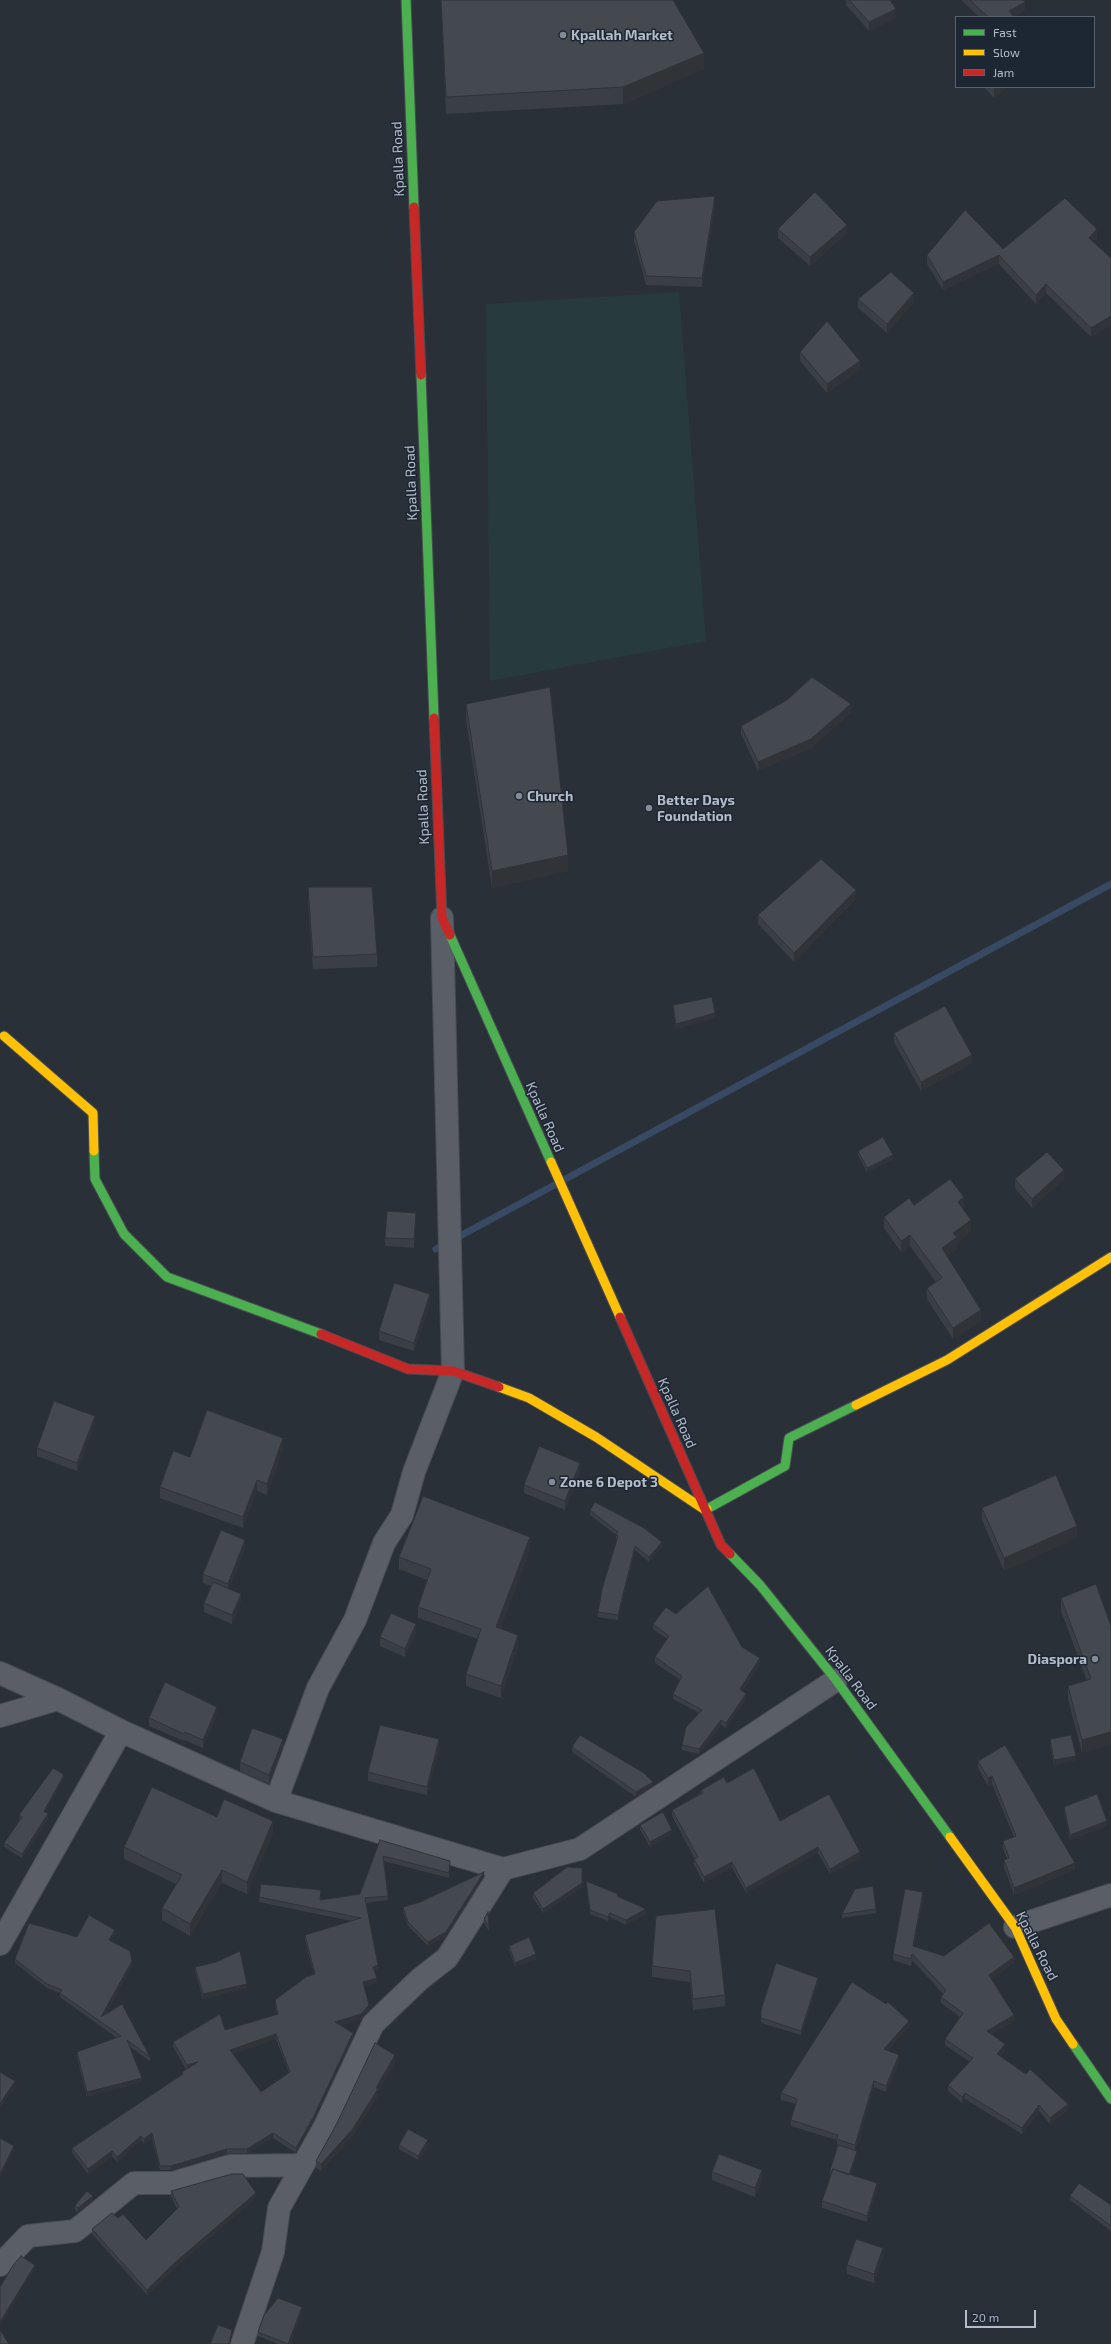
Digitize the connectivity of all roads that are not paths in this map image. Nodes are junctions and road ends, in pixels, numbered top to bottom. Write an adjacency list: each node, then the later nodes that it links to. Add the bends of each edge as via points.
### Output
1 (406, 0): 2 (street, Kpalla Road)
2 (442, 918): 5 (street); 6 (street, Kpalla Road)
3 (1, 1033): 5 (street, via 93,1113 95,1180 124,1234 167,1277 300,1325 408,1369)
4 (1111, 1257): 6 (street, via 947,1360 789,1438 784,1466)
5 (453, 1371): 6 (street, via 529,1398 596,1437); 12 (street, via 414,1472 402,1515 384,1543 355,1620 318,1688)
6 (705, 1510): 8 (street, Kpalla Road, via 721,1545 760,1585)
7 (0, 1673): 9 (street)
8 (836, 1680): 13 (street, via 580,1849); 15 (street, Kpalla Road)
9 (58, 1699): 10 (street); 11 (street)
10 (0, 1716)
11 (121, 1731): 12 (street); 16 (street)
12 (276, 1801): 13 (street)
13 (503, 1869): 18 (street, via 447,1958 420,1979 373,2024 325,2126)
14 (1111, 1895): 15 (street)
15 (1015, 1927): 17 (street, Kpalla Road, via 1056,2019)
16 (0, 1944)
17 (1111, 2099)
18 (303, 2165): 19 (street, via 230,2166 173,2183 134,2183 75,2232 28,2236); 20 (street, via 279,2208 273,2252)
19 (0, 2265)
20 (242, 2344)

